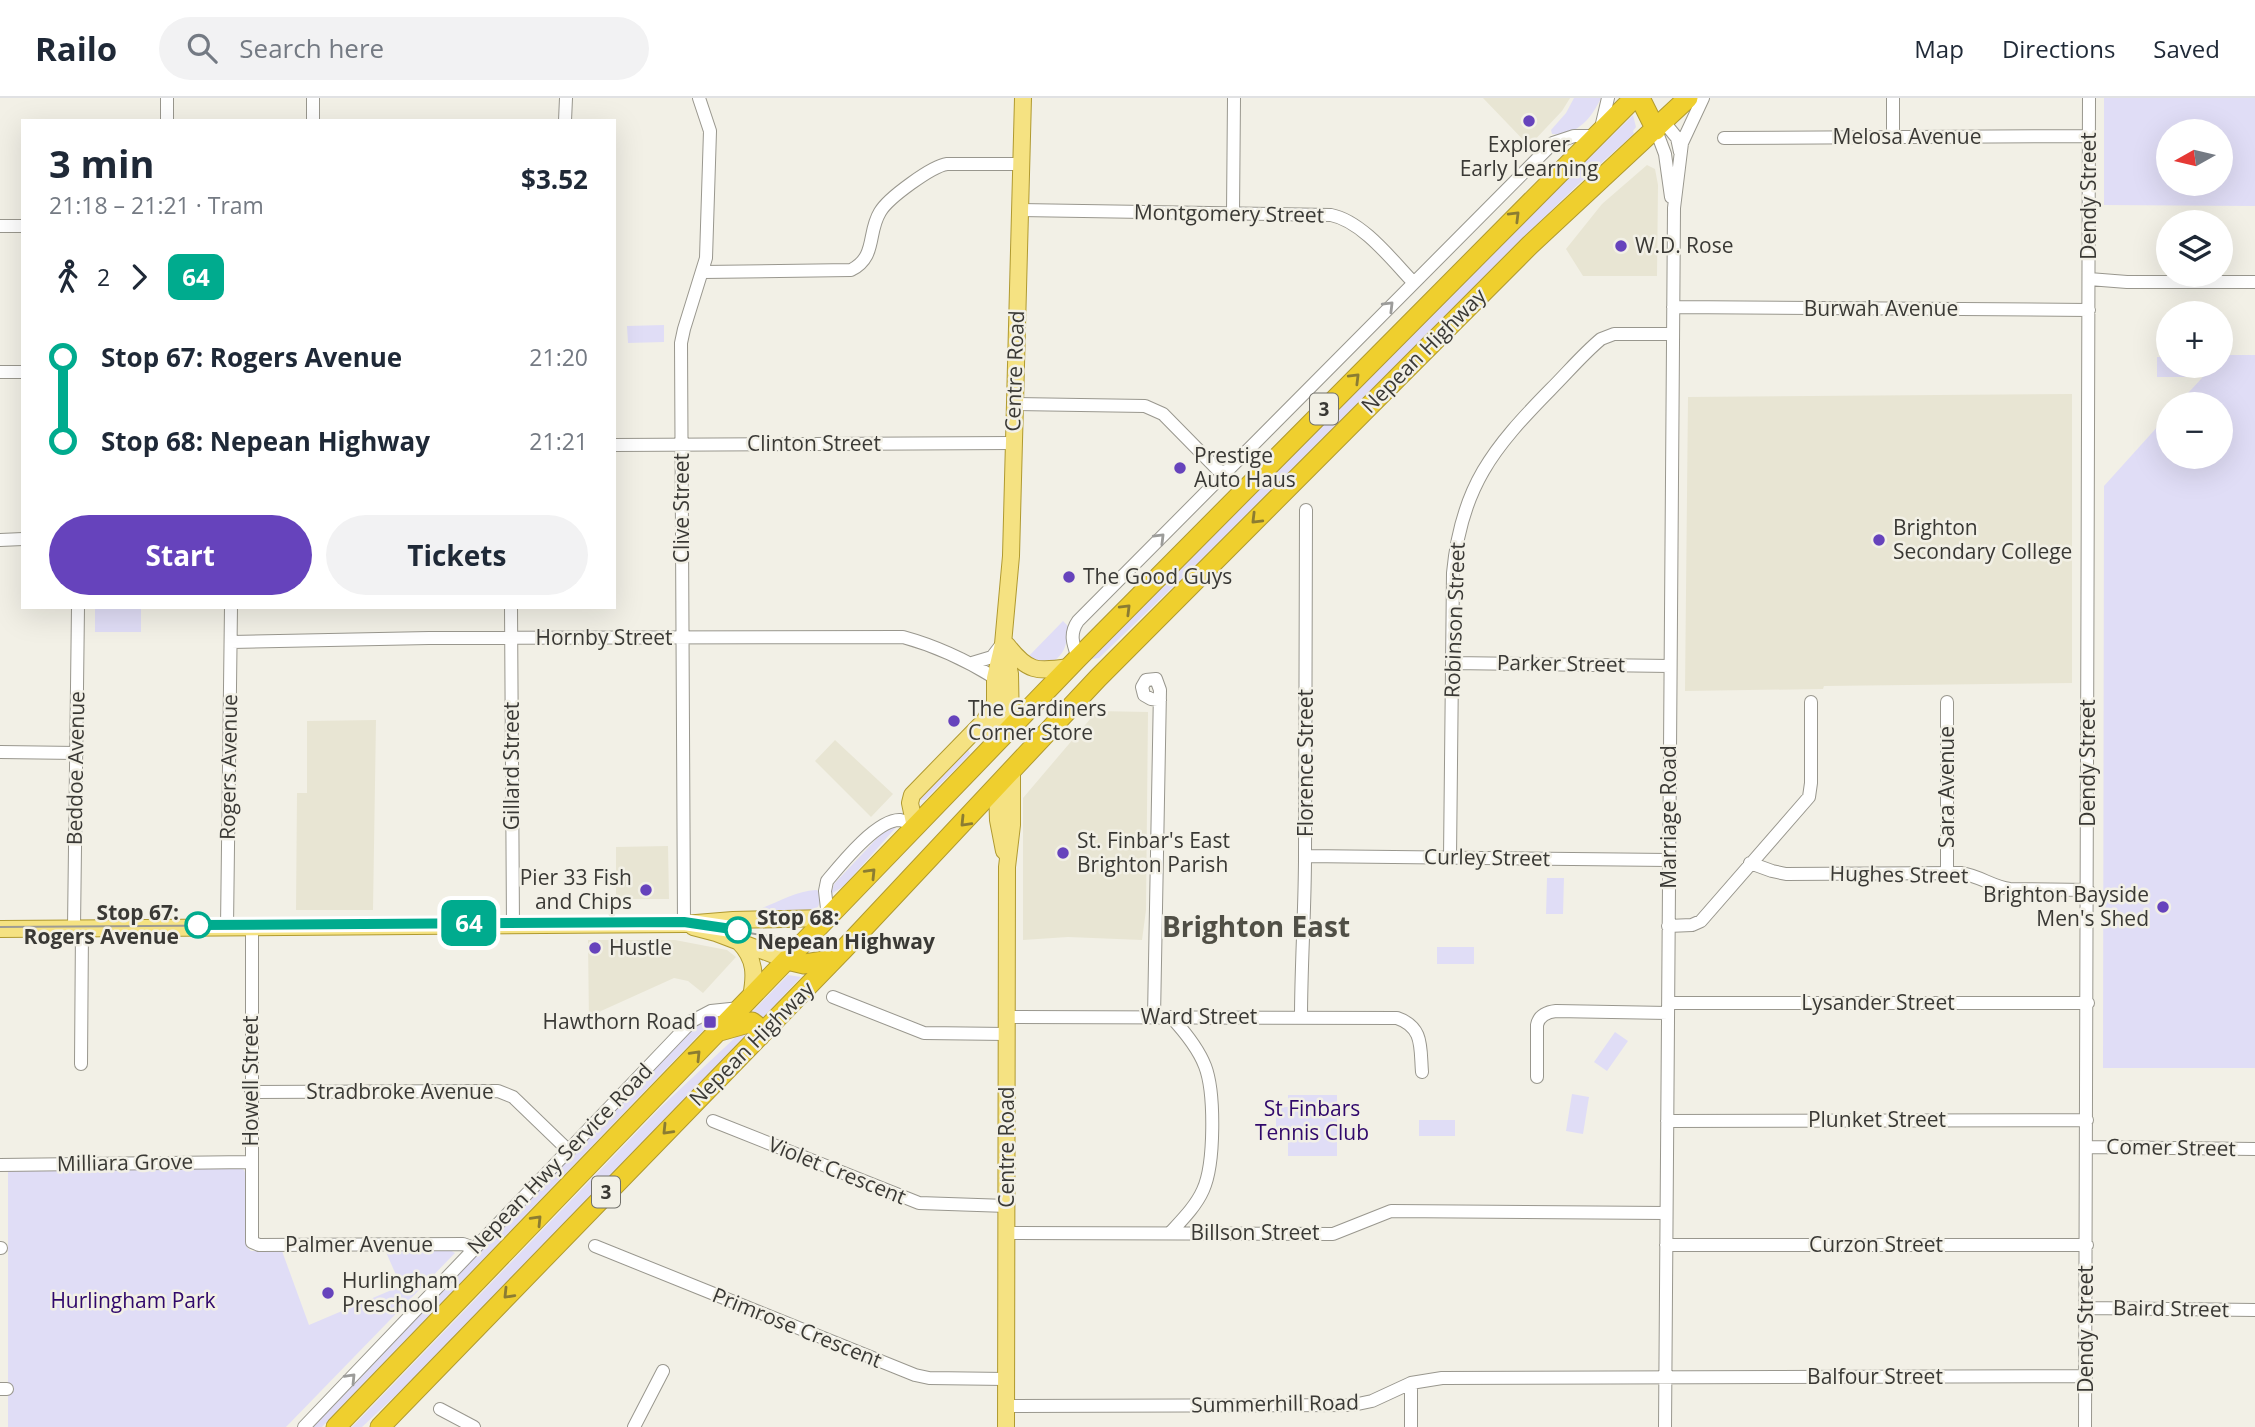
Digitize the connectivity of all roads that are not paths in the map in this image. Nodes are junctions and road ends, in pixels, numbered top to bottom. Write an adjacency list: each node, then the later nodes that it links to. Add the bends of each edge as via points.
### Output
1 (167, 98): 14 (street)
2 (313, 98): 15 (street)
3 (566, 98): 16 (street)
4 (699, 98): 29 (street, Clive Street, via 710,131)
5 (1023, 98): 23 (main road, Centre Road)
6 (1234, 98): 26 (street)
7 (1608, 98): 18 (street)
8 (1634, 98): 18 (highway, Nepean Highway / 3)
9 (1640, 98): 17 (highway)
10 (1688, 98): 17 (highway, Nepean Highway / 3)
11 (1703, 98): 22 (street, Marriage Road, via 1683,139)
12 (1893, 98): 19 (street)
13 (2089, 98): 20 (street, Dendy Street)
14 (167, 119)
15 (313, 119)
16 (565, 119)
17 (1660, 126): 22 (street, via 1677,138); 24 (street, Marriage Road); 58 (highway, Nepean Highway / 3, one-way to 58, via 1530,245)
18 (1598, 134): 30 (street, via 1569,136 1553,143); 53 (highway, Nepean Highway / 3, one-way to 18)
19 (1893, 136): 20 (street, Melosa Avenue); 21 (street, Melosa Avenue)
20 (2089, 136): 31 (street, Dendy Street)
21 (1724, 138)
22 (1679, 159): 24 (street, Marriage Road)
23 (1021, 164): 25 (main road, Centre Road); 29 (street, via 938,166 881,209 867,256 851,270)
24 (1674, 208): 33 (street, Marriage Road)
25 (1020, 210): 26 (street, Montgomery Street); 38 (main road, Centre Road)
26 (1233, 214): 30 (street, Montgomery Street, via 1338,216 1359,228)
27 (0, 226): 28 (street)
28 (21, 226)
29 (703, 272): 41 (street, Clive Street, via 681,343)
30 (1413, 282): 42 (street, one-way to 30)
31 (2089, 282): 32 (street); 34 (street, Dendy Street)
32 (2255, 282)
33 (1673, 307): 34 (street, Burwah Avenue); 35 (street, Marriage Road)
34 (2089, 310): 76 (street, Dendy Street)
35 (1673, 334): 55 (street, Robinson Street, via 1604,337 1496,449 1469,497 1458,533); 56 (street, Marriage Road)
36 (0, 372): 37 (street)
37 (21, 372)
38 (1014, 404): 39 (main road, Centre Road); 42 (street, via 1145,406 1163,414)
39 (1013, 443): 41 (street, Clinton Street); 51 (main road, Centre Road)
40 (616, 445): 41 (street, Clinton Street)
41 (682, 445): 49 (street, Clive Street)
42 (1223, 475): 53 (street, one-way to 42, via 1072,639 1078,621)
43 (1306, 510): 70 (street, Florence Street)
44 (21, 539): 45 (street)
45 (0, 540)
46 (78, 609): 66 (street, Beddoe Avenue)
47 (232, 609): 52 (street, Rogers Avenue)
48 (511, 609): 50 (street, Gillard Street)
49 (682, 637): 50 (street, Hornby Street); 54 (street, Hornby Street, via 903,637); 78 (street, Clive Street)
50 (512, 638): 52 (street, Hornby Street); 79 (street, Gillard Street)
51 (1004, 640): 53 (main road, via 1028,667 1049,670); 54 (street, via 994,655); 57 (main road, Centre Road); 63 (main road, Centre Road)
52 (231, 642): 81 (street, Rogers Avenue)
53 (1074, 662): 58 (highway); 63 (highway, Nepean Highway / 3)
54 (972, 663): 57 (street, Hornby Street)
55 (1452, 663): 56 (street, Parker Street); 71 (street, Robinson Street)
56 (1670, 666): 72 (street, Marriage Road)
57 (995, 678): 62 (main road, Centre Road)
58 (1098, 678): 67 (highway, Nepean Highway / 3)
59 (1160, 700): 92 (street)
60 (1811, 702): 73 (street, via 1809,797)
61 (1947, 702): 75 (street, Sara Avenue)
62 (994, 705): 64 (main road, Centre Road); 69 (main road, via 911,796)
63 (1011, 727): 64 (highway, Nepean Highway / 3); 67 (highway, Centre Road)
64 (995, 745): 68 (highway, Centre Road); 69 (highway, Nepean Highway / 3)
65 (0, 752): 66 (street)
66 (76, 753): 83 (street, Beddoe Avenue)
67 (1012, 772): 68 (highway, Nepean Highway / 3); 74 (main road, Centre Road)
68 (997, 789): 74 (main road, Centre Road); 86 (highway, Nepean Highway / 3, one-way to 86)
69 (915, 827): 77 (highway, Nepean Highway / 3, one-way to 69); 77 (street, via 899,820 876,830 827,881)
70 (1306, 856): 71 (street, Curley Street); 94 (street, Florence Street)
71 (1450, 858): 72 (street, Curley Street)
72 (1669, 860): 80 (street, Marriage Road)
73 (1751, 863): 75 (street, Hughes Street, via 1786,874); 80 (street, via 1701,921)
74 (1007, 867): 95 (main road, Centre Road)
75 (1947, 873): 76 (street, Hughes Street, via 1980,877 2010,889)
76 (2088, 890): 90 (street, Dendy Street)
77 (827, 918): 78 (main road); 87 (highway, Nepean Highway / 3)
78 (684, 924): 79 (main road); 85 (main road)
79 (513, 925): 82 (main road)
80 (1668, 926): 91 (street, Marriage Road)
81 (227, 927): 82 (main road); 83 (main road)
82 (252, 927): 101 (street, Howell Street)
83 (78, 928): 84 (main road); 98 (street, Beddoe Avenue)
84 (0, 929)
85 (737, 941): 87 (main road); 89 (main road, via 754,967)
86 (834, 959): 87 (highway, via 804,964); 97 (highway, Nepean Highway / 3)
87 (787, 960): 89 (highway, Nepean Highway / 3)
88 (833, 997): 95 (street, Ward Street, via 924,1033)
89 (747, 1002): 96 (highway, Nepean Highway / 3); 107 (street, Nepean Hwy Service Road, via 698,1017)
90 (2088, 1003): 91 (street, Lysander Street); 102 (street, Dendy Street)
91 (1668, 1008): 100 (street, Lysander Street, via 1546,1013 1537,1025); 104 (street, Marriage Road)
92 (1154, 1017): 93 (street, Ward Street); 95 (street, Ward Street)
93 (1171, 1017): 94 (street, Ward Street); 113 (street, via 1201,1057 1209,1077 1211,1157 1202,1193)
94 (1301, 1017): 99 (street, Ward Street, via 1403,1020 1416,1030)
95 (1007, 1026): 110 (main road, Centre Road)
96 (719, 1031): 97 (highway, via 752,1022); 129 (highway, Nepean Highway / 3, one-way to 96)
97 (760, 1036): 130 (highway, Nepean Highway / 3, one-way to 130)
98 (81, 1064)
99 (1422, 1072)
100 (1537, 1077)
101 (251, 1092): 107 (street, Stradbroke Avenue, via 498,1091 513,1097); 108 (street, Howell Street)
102 (2087, 1120): 104 (street, Plunket Street); 105 (street, Dendy Street)
103 (713, 1121): 110 (street, Violet Crescent, via 919,1203)
104 (1667, 1121): 111 (street, Marriage Road)
105 (2087, 1147): 106 (street, Comer Street); 116 (street, Dendy Street)
106 (2255, 1149)
107 (569, 1151): 118 (street, Nepean Hwy Service Road)
108 (250, 1162): 109 (street, Milliara Grove); 114 (street, Howell Street)
109 (0, 1165)
110 (1007, 1206): 112 (main road, Centre Road)
111 (1667, 1213): 113 (street, Billson Street, via 1391,1212 1336,1234); 115 (street, Marriage Road)
112 (1007, 1233): 113 (street, Billson Street); 124 (main road, Centre Road)
113 (1170, 1233)
114 (251, 1235): 118 (street, Palmer Avenue, via 252,1242 259,1245 463,1244)
115 (1666, 1245): 116 (street, Curzon Street); 123 (street, Marriage Road)
116 (2087, 1245): 119 (street, Dendy Street)
117 (595, 1246): 124 (street, Primrose Crescent, via 915,1375)
118 (474, 1248): 128 (street, Nepean Hwy Service Road, one-way to 118)
119 (2086, 1308): 120 (street, Baird Street); 122 (street, Dendy Street)
120 (2255, 1310)
121 (663, 1371): 132 (street)
122 (2086, 1376): 123 (street, Balfour Street); 136 (street, Dendy Street)
123 (1665, 1378): 125 (street, Summerhill Road, via 1442,1378); 135 (street, Marriage Road)
124 (1006, 1379): 126 (main road, Centre Road)
125 (1411, 1383): 126 (street, Summerhill Road, via 1353,1405); 134 (street)
126 (1006, 1406): 133 (main road, Centre Road)
127 (440, 1409): 131 (street)
128 (304, 1427)
129 (336, 1427)
130 (380, 1427)
131 (474, 1427)
132 (634, 1427)
133 (1006, 1427)
134 (1411, 1427)
135 (1665, 1427)
136 (2085, 1427)

